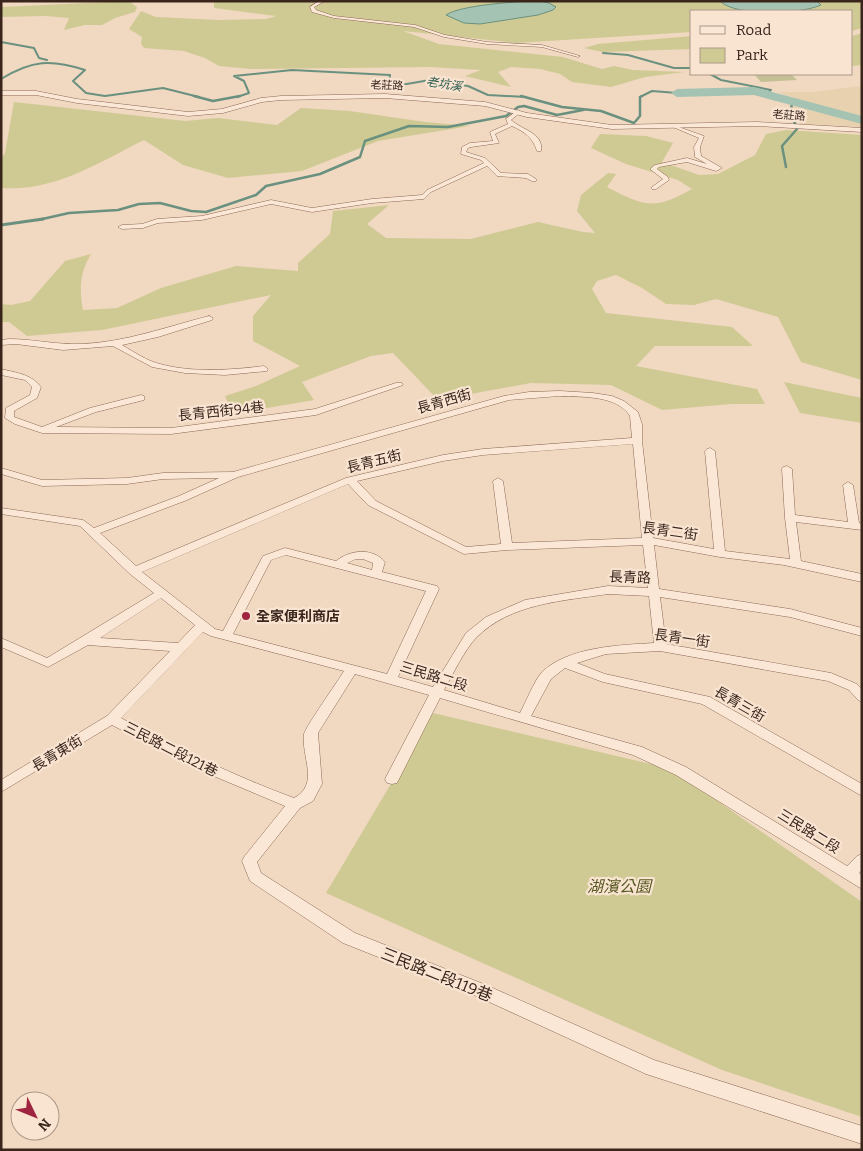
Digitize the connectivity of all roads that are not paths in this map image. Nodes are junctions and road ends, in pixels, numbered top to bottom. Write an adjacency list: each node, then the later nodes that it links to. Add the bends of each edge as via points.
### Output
1 (323, 1): 2 (street, via 312,7 314,11 334,17 415,26 444,36 487,44 542,46)
2 (578, 56)
3 (1, 94): 4 (street, 老莊路, via 36,93 77,102 188,114 223,111 271,99 360,96 448,100)
4 (514, 111): 5 (street, via 508,120); 6 (street, 老莊路, via 590,125)
5 (512, 124): 8 (street, via 536,139); 9 (street, via 492,133 497,142 464,147 463,153 483,159)
6 (675, 126): 7 (street, 老莊路, via 757,124); 11 (street, via 702,137 697,147 698,157 719,168 687,160 657,166 653,169 666,180)
7 (862, 130)
8 (539, 150)
9 (487, 164): 10 (street, via 499,175 528,176); 12 (street, via 429,191 424,197 312,210 272,202 202,218)
10 (534, 180)
11 (654, 188)
12 (122, 228)
13 (209, 318): 15 (street)
14 (1, 343): 15 (street, via 25,342 61,347)
15 (116, 344): 16 (street, via 158,366 179,370 238,372)
16 (264, 369)
17 (1, 372): 20 (street, via 28,378 37,387 34,396)
18 (399, 385): 21 (street, 長青西街94巷, via 328,409 271,419 147,432)
19 (141, 398): 21 (street, via 93,410)
20 (5, 409): 21 (street, 長青西街94巷, via 10,418)
21 (42, 430)
22 (637, 441): 26 (street, 長青西街, via 637,420 630,408 620,402 599,396 517,396); 27 (street, 長青五街, via 484,452 443,458); 34 (street, 長青西街)
23 (710, 451): 36 (street)
24 (787, 469): 31 (street)
25 (1, 471): 26 (street, via 42,483 127,481 163,476)
26 (234, 476): 33 (street, 長青西街)
27 (350, 480): 35 (street, 長青二街, via 372,503 464,551); 39 (street, 長青五街)
28 (498, 481): 35 (street)
29 (848, 485): 32 (street)
30 (1, 511): 33 (street, 三民路二段, via 83,523)
31 (790, 518): 32 (street); 38 (street)
32 (858, 527)
33 (93, 532): 39 (street, 三民路二段)
34 (649, 541): 35 (street, 長青二街); 36 (street, 長青二街); 42 (street, 長青西街)
35 (507, 547)
36 (720, 554): 38 (street, 長青二街)
37 (337, 564): 40 (street); 40 (street, via 350,555 367,555 380,562); 46 (street, via 284,551 267,558)
38 (796, 564): 41 (street, 長青二街)
39 (134, 570): 43 (street, 三民路二段)
40 (376, 574): 53 (street, via 433,589)
41 (862, 578)
42 (653, 592): 45 (street, 長青路, via 790,613); 49 (street, 長青西街); 54 (street, 長青路, via 608,590 525,604 490,620 470,636)
43 (161, 593): 44 (street, 三民路二段); 47 (street)
44 (202, 625): 46 (street, 三民路二段, via 211,632); 50 (street, 三民路二段121巷)
45 (862, 632)
46 (226, 636): 52 (street, 三民路二段)
47 (86, 641): 48 (street, via 48,663); 50 (street)
48 (1, 642)
49 (660, 647): 51 (street, 長青一街, via 605,650); 55 (street, 長青一街, via 831,677 853,687)
50 (181, 648): 57 (street, 三民路二段121巷)
51 (564, 662): 56 (street, 長青一街, via 546,676); 60 (street, 長青三街, via 603,678 705,700)
52 (352, 669): 53 (street, 三民路二段); 61 (street, 三民路二段119巷, via 311,733 316,784 308,797)
53 (391, 679): 54 (street, 三民路二段)
54 (436, 693): 56 (street, 三民路二段); 58 (street, 長青路)
55 (862, 697)
56 (523, 719): 63 (street, 三民路二段, via 637,750 682,771)
57 (112, 720): 59 (street, 長青東街); 61 (street, 三民路二段121巷, via 189,761)
58 (392, 780)
59 (1, 787)
60 (862, 791)
61 (295, 804): 65 (street, 三民路二段119巷, via 249,861 255,878 349,938 480,990 652,1068)
62 (862, 860): 63 (street)
63 (848, 874): 64 (street, 三民路二段)
64 (862, 883)
65 (862, 1135)

